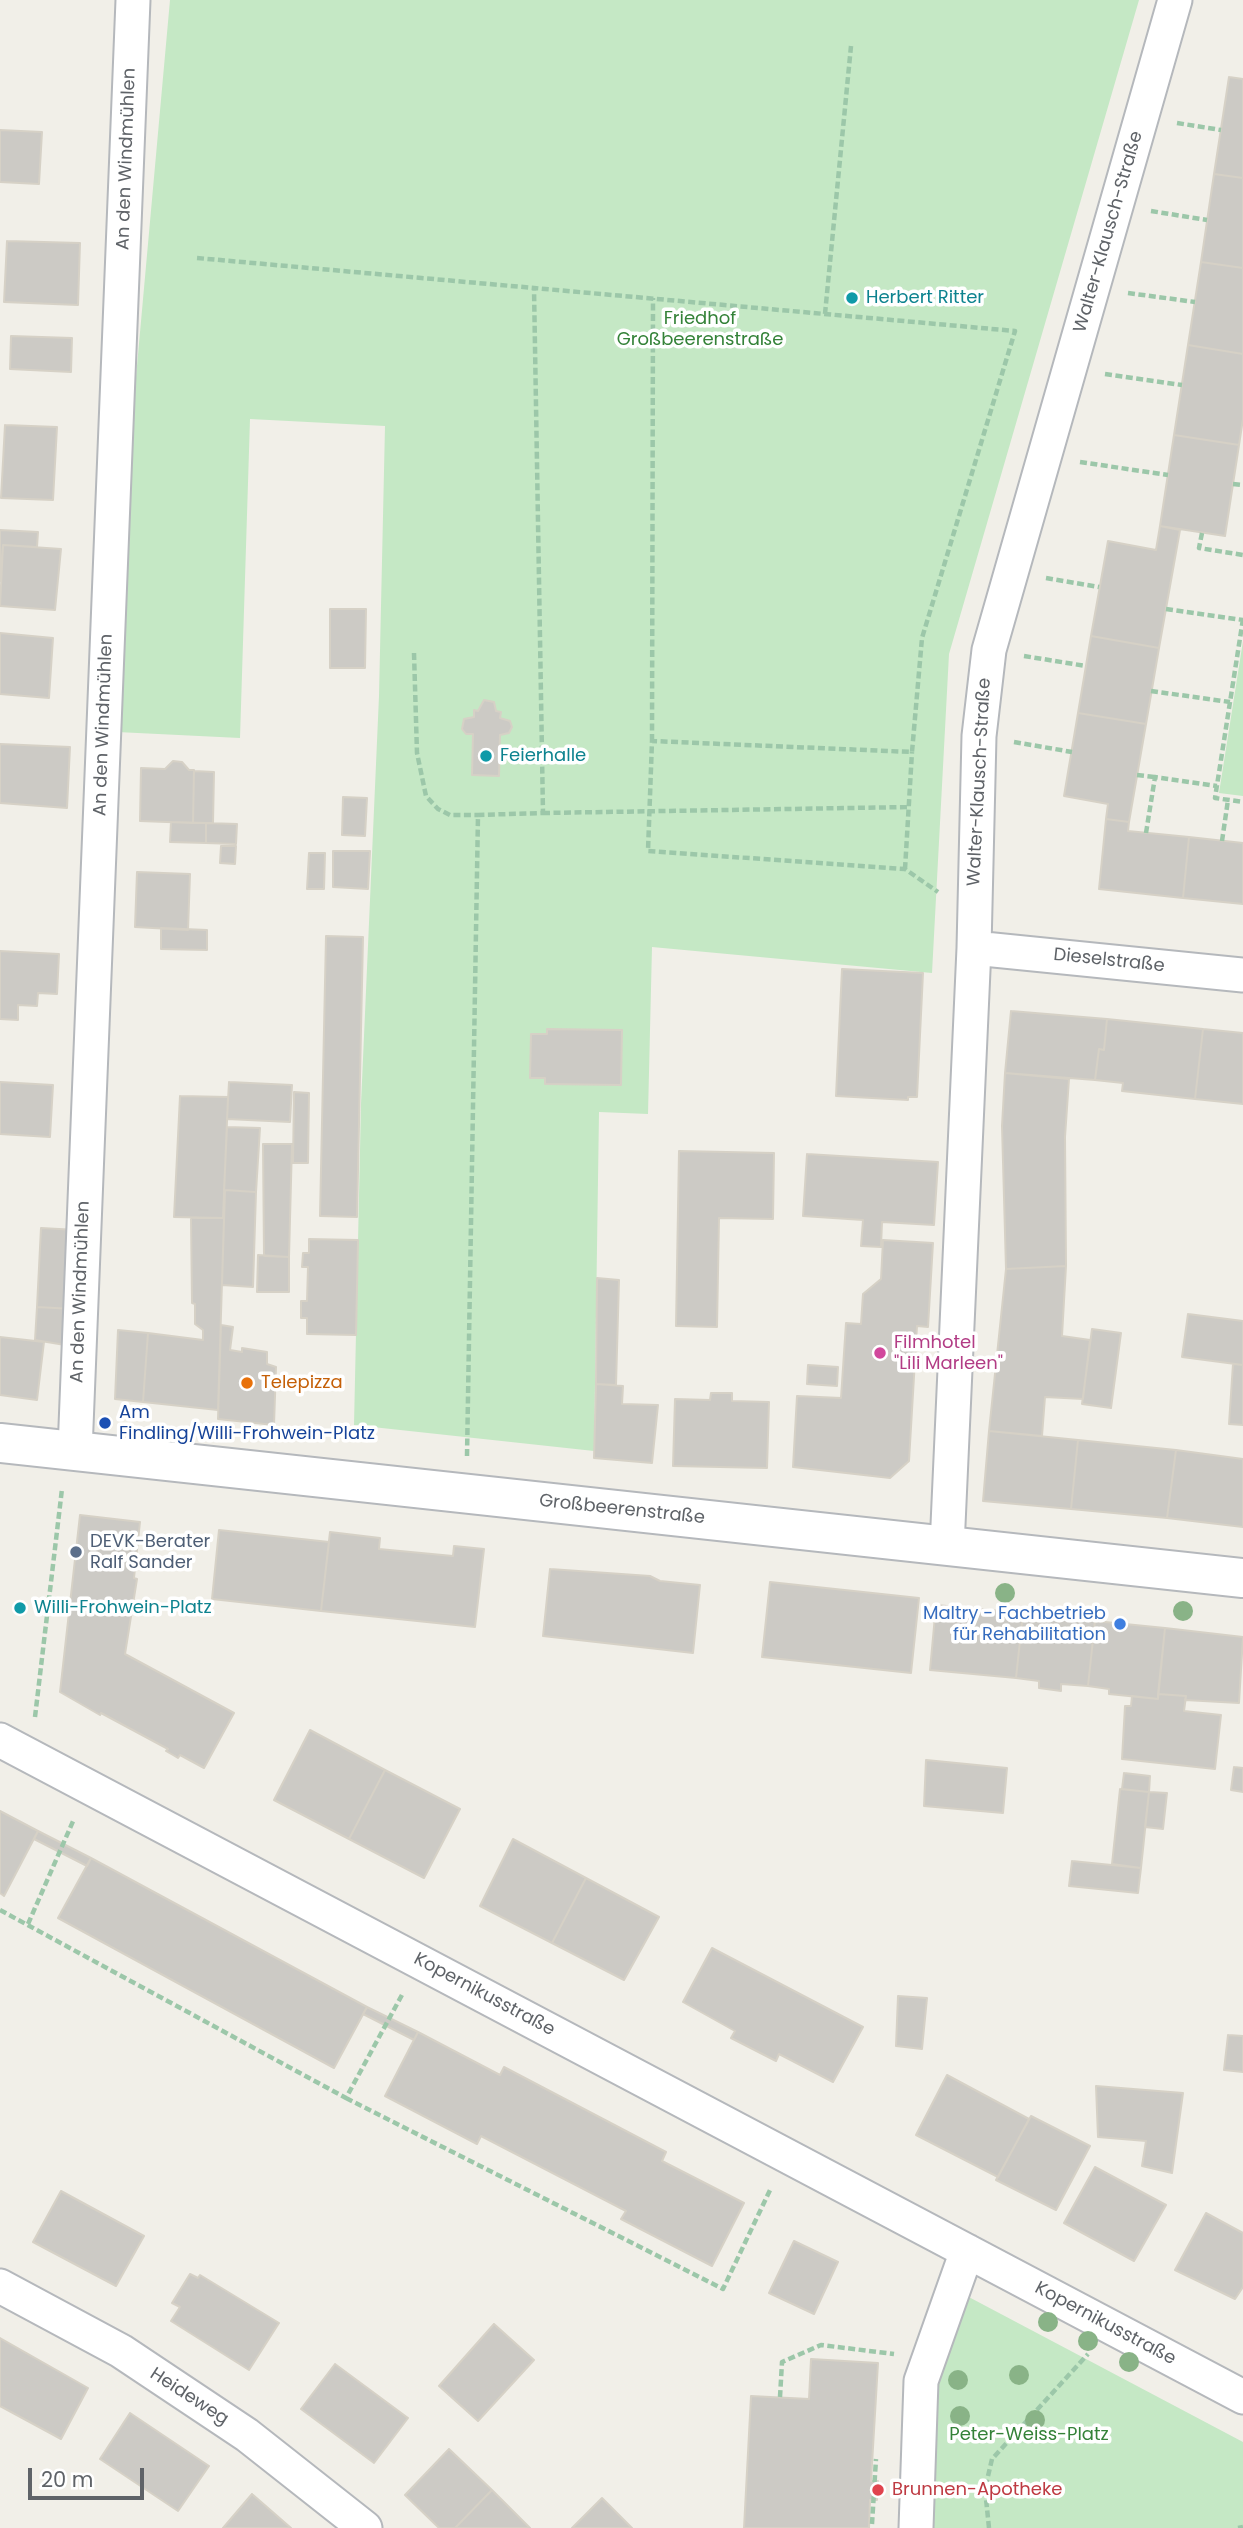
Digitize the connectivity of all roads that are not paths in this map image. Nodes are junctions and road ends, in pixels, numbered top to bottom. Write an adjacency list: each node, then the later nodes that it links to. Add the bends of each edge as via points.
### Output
1 (133, 0): 6 (street, An den Windmühlen)
2 (1175, 0): 3 (street, Walter-Klausch-Straße, via 989,650 979,736)
3 (974, 948): 4 (street, Dieselstraße); 7 (street, Walter-Klausch-Straße)
4 (1243, 975)
5 (0, 1443): 6 (street, Großbeerenstraße)
6 (70, 1450): 7 (street, Großbeerenstraße)
7 (947, 1547): 8 (street, Großbeerenstraße)
8 (1243, 1578)
9 (0, 1740): 10 (street, Kopernikusstraße)
10 (967, 2251): 12 (street, Kopernikusstraße); 14 (street, via 921,2381)
11 (0, 2286): 13 (street, Heideweg, via 121,2351 236,2427)
12 (1243, 2397)
13 (365, 2528)
14 (916, 2528)

